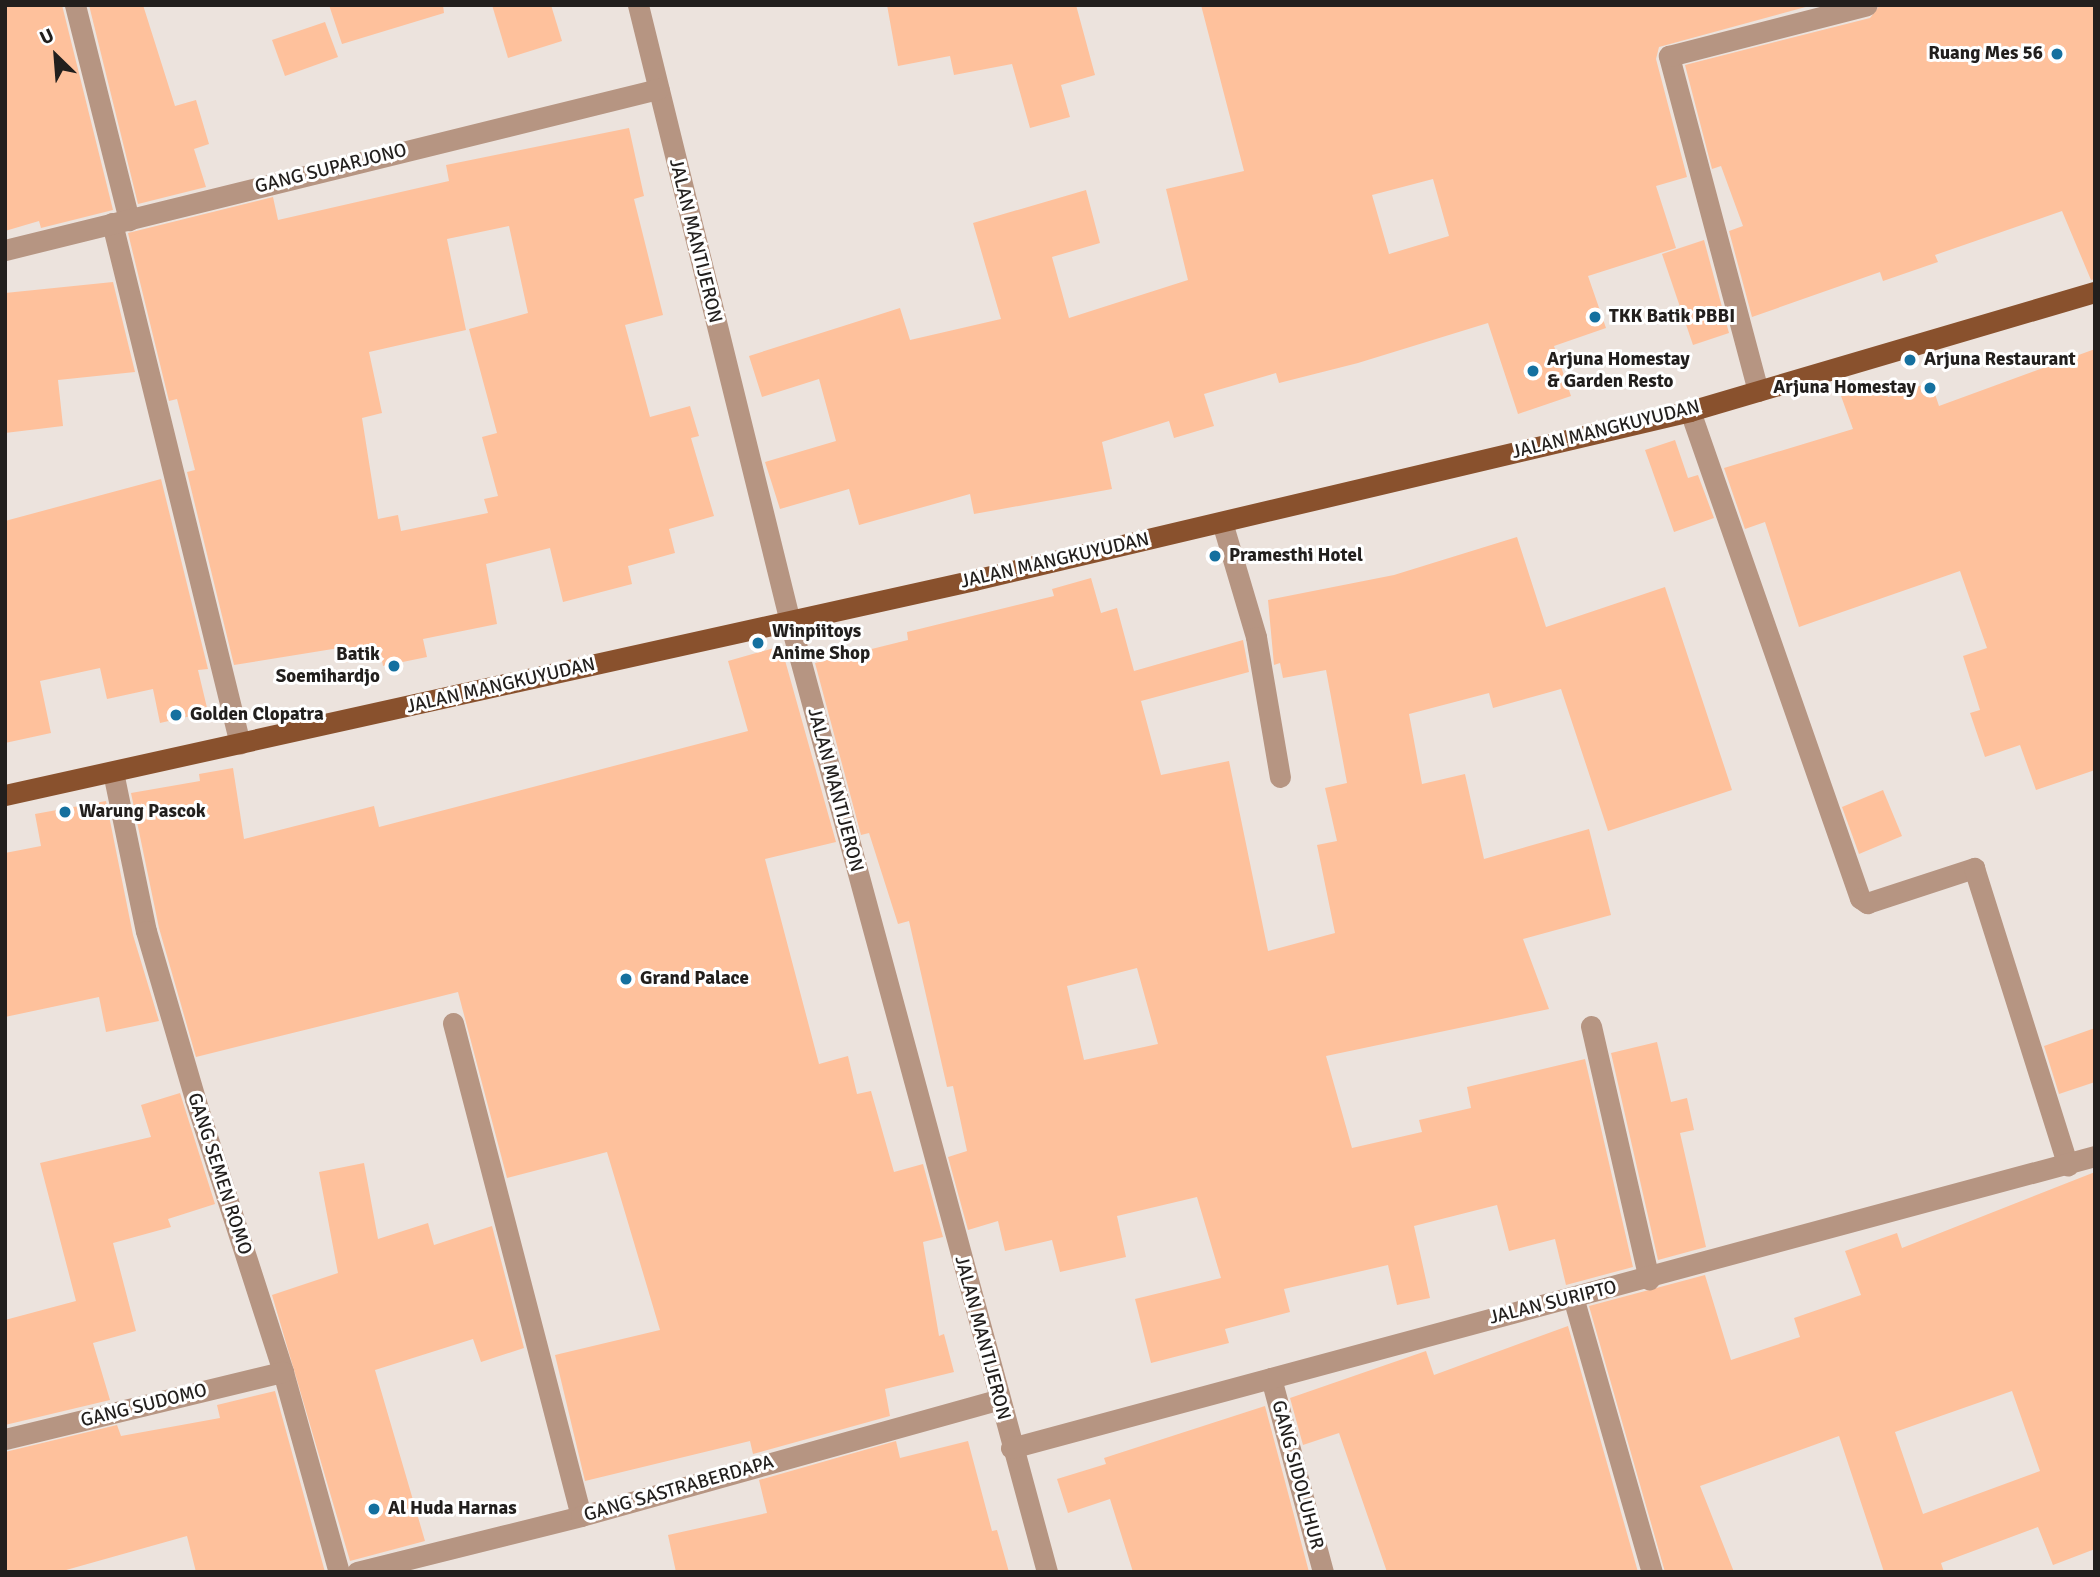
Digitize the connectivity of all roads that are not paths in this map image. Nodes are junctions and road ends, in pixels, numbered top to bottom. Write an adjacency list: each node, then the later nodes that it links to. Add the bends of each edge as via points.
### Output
1 (75, 5): 5 (street)
2 (638, 5): 4 (street, JALAN MANTIJERON)
3 (1867, 5): 8 (street, via 1669,56)
4 (658, 89): 5 (street, GANG SUPARJONO); 11 (street, JALAN MANTIJERON)
5 (120, 221): 6 (street, GANG SUPARJONO); 12 (street)
6 (5, 250)
7 (2095, 292): 8 (main road, JALAN MANGKUYUDAN)
8 (1758, 391): 9 (main road, JALAN MANGKUYUDAN)
9 (1690, 411): 10 (main road, JALAN MANGKUYUDAN); 19 (street, via 1860,898 1867,903 1974,868)
10 (1222, 522): 11 (main road, JALAN MANGKUYUDAN); 14 (street, via 1256,636)
11 (790, 622): 12 (main road, JALAN MANGKUYUDAN); 24 (street, JALAN MANTIJERON)
12 (240, 744): 13 (main road, JALAN MANGKUYUDAN)
13 (113, 772): 15 (main road, JALAN MANGKUYUDAN); 22 (street, GANG SEMEN ROMO, via 153,957)
14 (1280, 776)
15 (5, 794)
16 (453, 1023): 27 (street)
17 (1591, 1026): 20 (street)
18 (2095, 1156): 19 (street, JALAN SURIPTO)
19 (2068, 1166): 20 (street, JALAN SURIPTO)
20 (1648, 1279): 21 (street, JALAN SURIPTO)
21 (1573, 1297): 23 (street, JALAN SURIPTO); 32 (street)
22 (283, 1372): 25 (street, GANG SUDOMO); 28 (street, GANG SEMEN ROMO)
23 (1271, 1378): 26 (street, JALAN SURIPTO); 31 (street, GANG SIDOLUHUR)
24 (999, 1399): 26 (street, JALAN MANTIJERON); 27 (street, GANG SASTRABERDAPA)
25 (5, 1440)
26 (1011, 1448): 30 (street, JALAN MANTIJERON)
27 (581, 1516): 29 (street, GANG SASTRABERDAPA)
28 (339, 1572)
29 (357, 1572)
30 (1047, 1572)
31 (1323, 1572)
32 (1652, 1572)

